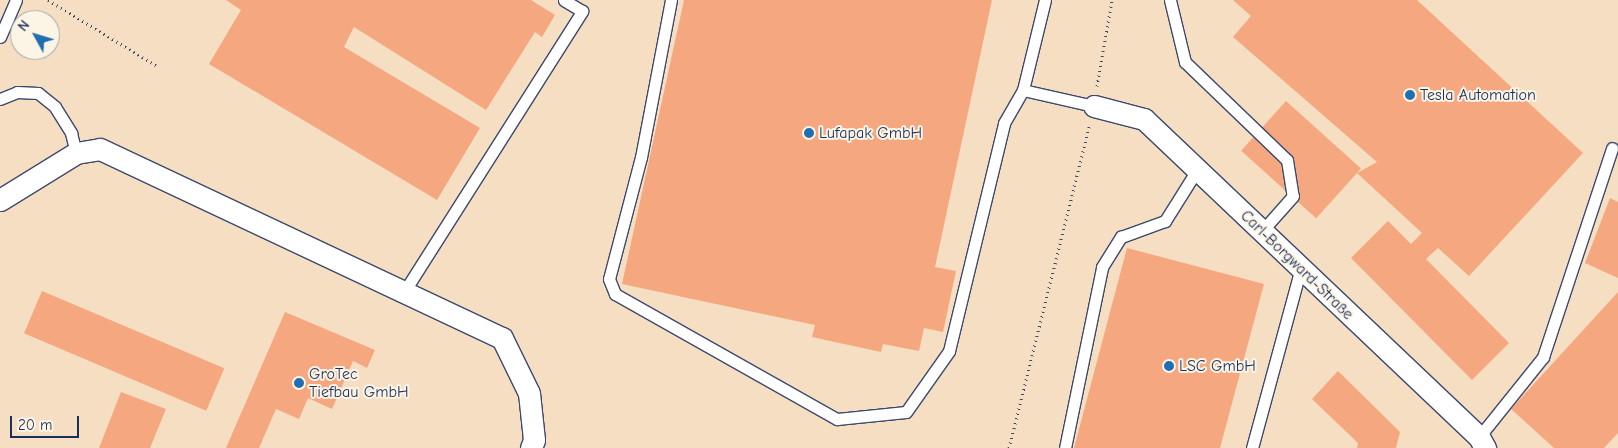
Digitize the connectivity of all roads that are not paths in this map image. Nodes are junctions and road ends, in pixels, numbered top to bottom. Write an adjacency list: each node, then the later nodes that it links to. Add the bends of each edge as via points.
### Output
1 (564, 0): 16 (lane, via 582,11)
2 (671, 0): 7 (lane, via 641,157 609,279 615,294 837,420 906,412 949,352 1004,122)
3 (1045, 0): 7 (lane)
4 (1170, 0): 14 (lane, via 1184,62 1287,160 1293,196)
5 (15, 1): 6 (lane)
6 (0, 37)
7 (1023, 90): 9 (lane)
8 (0, 99): 11 (lane, via 17,92 38,93 56,107 71,133)
9 (1094, 106): 12 (street, Carl-Borgward-Straße, via 1144,119)
10 (1612, 148): 17 (lane, via 1543,357)
11 (76, 153): 13 (street); 16 (street, via 100,150)
12 (1198, 170): 14 (street, Carl-Borgward-Straße); 19 (lane, via 1165,221 1121,237 1102,266)
13 (0, 200)
14 (1262, 231): 15 (street, Carl-Borgward-Straße)
15 (1301, 268): 17 (street, Carl-Borgward-Straße); 20 (lane)
16 (404, 292): 18 (street, via 502,338 529,393 534,440)
17 (1482, 443)
18 (531, 448)
19 (1065, 448)
20 (1252, 448)

